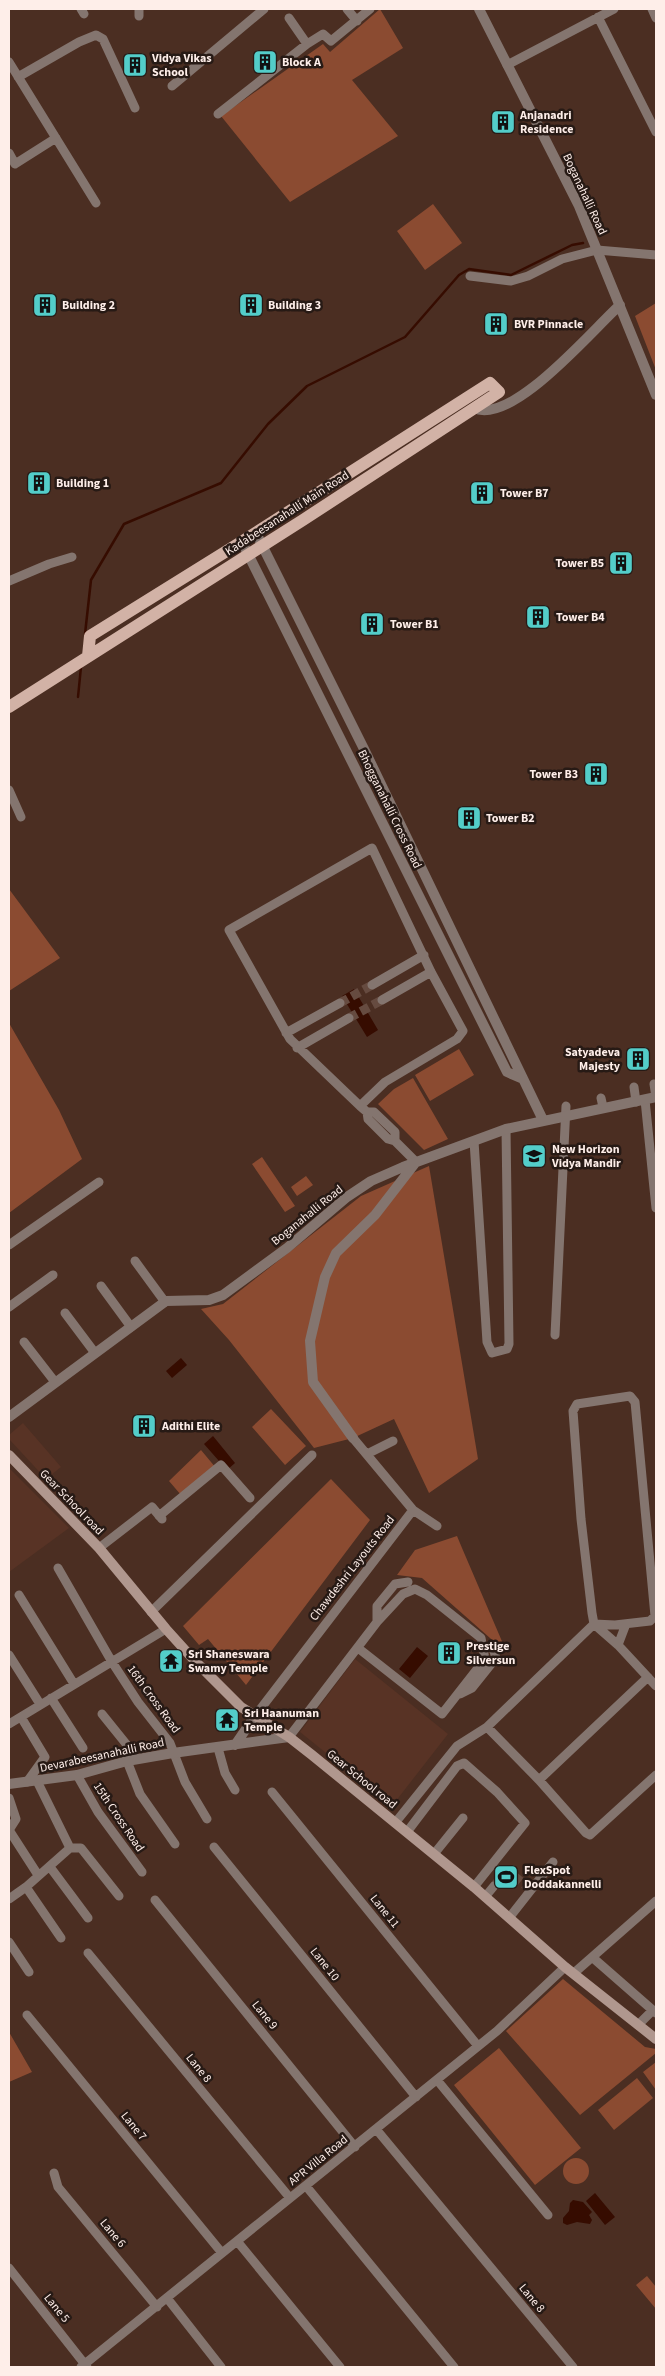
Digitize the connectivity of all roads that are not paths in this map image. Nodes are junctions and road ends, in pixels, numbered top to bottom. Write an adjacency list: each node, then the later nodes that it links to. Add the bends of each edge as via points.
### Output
1 (264, 9): 15 (street)
2 (370, 9): 10 (street)
3 (479, 9): 13 (street, Boganahalli Road)
4 (614, 9): 7 (street)
5 (652, 9): 9 (street)
6 (350, 10): 10 (street)
7 (598, 17): 13 (street); 18 (street)
8 (289, 18): 11 (street)
9 (656, 18)
10 (357, 21): 11 (street, via 331,42 323,34)
11 (307, 44): 17 (street)
12 (9, 62): 14 (street)
13 (508, 65): 22 (street, Boganahalli Road, via 579,206)
14 (18, 77): 16 (street, via 96,35 103,39); 19 (street)
15 (172, 86)
16 (135, 108)
17 (218, 114)
18 (656, 132)
19 (56, 138): 20 (street, via 14,165); 21 (street)
20 (9, 153)
21 (96, 204)
22 (597, 250): 23 (street); 24 (street, via 562,259 512,281); 25 (street, Boganahalli Road)
23 (656, 255)
24 (470, 276)
25 (620, 305): 26 (street, Boganahalli Road); 27 (street, via 529,392 485,412)
26 (656, 395)
27 (474, 408): 28 (main road, Kadabeesanahalli Main Road, via 494,387); 30 (main road, Kadabeesanahalli Main Road)
28 (256, 533): 29 (main road, Kadabeesanahalli Main Road); 30 (street, Bhogganahalli Cross Road)
29 (242, 542): 31 (street, Bhogganahalli Cross Road); 34 (main road, Kadabeesanahalli Main Road, via 90,636)
30 (262, 547): 31 (main road, Kadabeesanahalli Main Road); 36 (street, Bhogganahalli Cross Road)
31 (249, 555): 34 (main road, Kadabeesanahalli Main Road); 37 (street, Bhogganahalli Cross Road)
32 (72, 557): 33 (street)
33 (9, 581)
34 (88, 656): 35 (main road, Kadabeesanahalli Main Road)
35 (9, 707)
36 (364, 749): 37 (street); 48 (street, Bhogganahalli Cross Road)
37 (349, 756): 48 (street, Bhogganahalli Cross Road, via 507,1072)
38 (9, 790): 39 (street)
39 (21, 817)
40 (424, 955): 41 (street); 42 (street); 46 (street, via 372,848 229,930)
41 (431, 972): 43 (street); 52 (street, via 463,1031 461,1035 385,1082)
42 (372, 985)
43 (382, 1000)
44 (340, 1003): 46 (street)
45 (349, 1018): 47 (street)
46 (286, 1033): 47 (street)
47 (297, 1048): 52 (street)
48 (523, 1079): 54 (street, Bhogganahalli Cross Road)
49 (654, 1084): 51 (street)
50 (634, 1087): 51 (street)
51 (648, 1099): 53 (street, Boganahalli Road, via 602,1103); 59 (street)
52 (360, 1106): 57 (street, via 374,1112 395,1132 395,1141)
53 (566, 1111): 54 (street, Boganahalli Road); 68 (street)
54 (543, 1120): 55 (street, Boganahalli Road)
55 (506, 1129): 56 (street, Boganahalli Road); 56 (street, via 509,1344 496,1353 492,1353 487,1342)
56 (474, 1141): 57 (street, Boganahalli Road)
57 (416, 1162): 64 (street, Boganahalli Road, via 371,1181 355,1192 223,1295 209,1300); 73 (street, via 375,1215 336,1253 325,1277 310,1341 313,1382)
58 (99, 1182): 60 (street)
59 (656, 1208)
60 (9, 1245)
61 (135, 1261): 64 (street)
62 (53, 1275): 65 (street)
63 (101, 1286): 67 (street)
64 (165, 1302): 67 (street)
65 (9, 1307)
66 (65, 1313): 70 (street)
67 (131, 1327): 70 (street)
68 (555, 1335)
69 (24, 1342): 71 (street)
70 (95, 1353): 71 (street)
71 (55, 1382): 72 (street)
72 (9, 1417)
73 (354, 1438): 75 (street)
74 (393, 1441): 75 (street)
75 (367, 1454): 79 (street)
76 (312, 1455): 86 (street)
77 (9, 1456): 81 (main road, Gear School road)
78 (250, 1498): 81 (street, via 220,1465 161,1519 152,1507)
79 (413, 1510): 80 (street); 103 (street, Chawdeshri Layouts Road)
80 (437, 1526)
81 (99, 1548): 86 (main road, Gear School road)
82 (58, 1568): 95 (street, 16th Cross Road)
83 (408, 1582): 87 (street, via 396,1584 377,1606)
84 (655, 1593): 88 (street, via 635,1402 630,1396 578,1404 573,1411 576,1467); 89 (street, via 654,1619)
85 (19, 1596): 97 (street)
86 (151, 1612): 90 (main road, Gear School road)
87 (377, 1622): 92 (street); 99 (street, via 403,1594 415,1589 481,1638 485,1659)
88 (594, 1624): 89 (street); 91 (street); 106 (street)
89 (626, 1624): 91 (street)
90 (166, 1629): 95 (street); 103 (main road, Gear School road, via 242,1707)
91 (618, 1645): 96 (street)
92 (358, 1648): 99 (street, via 442,1714); 107 (street)
93 (493, 1648): 99 (street, via 496,1658 472,1688)
94 (9, 1655): 101 (street)
95 (112, 1662): 97 (street); 111 (street, 16th Cross Road, via 170,1743)
96 (648, 1677): 98 (street); 115 (street)
97 (74, 1684): 100 (street)
98 (656, 1686)
99 (456, 1696)
100 (51, 1698): 101 (street); 109 (street)
101 (40, 1704): 104 (street)
102 (102, 1714): 112 (street, via 127,1745)
103 (255, 1716): 107 (main road, Gear School road); 108 (street)
104 (22, 1717): 105 (street); 116 (street, via 45,1756)
105 (9, 1724)
106 (487, 1727): 115 (street); 125 (street, via 457,1746)
107 (289, 1737): 108 (street, Devarabeesanahalli Road); 125 (main road, Gear School road)
108 (235, 1744): 110 (street, Devarabeesanahalli Road)
109 (83, 1748)
110 (218, 1748): 111 (street, Devarabeesanahalli Road); 118 (street, via 224,1773)
111 (172, 1753): 112 (street, Devarabeesanahalli Road); 124 (street, 16th Cross Road)
112 (130, 1760): 113 (street, Devarabeesanahalli Road); 127 (street, via 140,1794)
113 (77, 1774): 116 (street, Devarabeesanahalli Road); 133 (street, 15th Cross Road, via 98,1812)
114 (656, 1775): 120 (street)
115 (539, 1780): 120 (street, via 590,1835)
116 (32, 1782): 117 (street, Devarabeesanahalli Road); 129 (street)
117 (9, 1784)
118 (235, 1790)
119 (272, 1792): 155 (street, Lane 11)
120 (633, 1796): 122 (street)
121 (9, 1798): 134 (street, via 16,1818 9,1830)
122 (641, 1804)
123 (462, 1818): 130 (street)
124 (207, 1819)
125 (395, 1822): 126 (main road, Gear School road)
126 (407, 1832): 130 (main road, Gear School road); 137 (street, via 456,1766 464,1762 524,1823)
127 (175, 1844)
128 (214, 1847): 157 (street, Lane 10)
129 (70, 1848): 132 (street); 138 (street, via 81,1848)
130 (434, 1854): 137 (main road, Gear School road)
131 (553, 1862): 144 (street)
132 (50, 1867): 134 (street); 143 (street)
133 (142, 1872)
134 (38, 1875): 136 (street)
135 (494, 1886): 139 (street)
136 (26, 1887): 140 (street); 145 (street)
137 (474, 1887): 139 (main road, Gear School road)
138 (119, 1896)
139 (485, 1897): 144 (main road, Gear School road)
140 (9, 1899)
141 (155, 1900): 159 (street, Lane 9)
142 (656, 1901): 148 (street, APR Villa Road)
143 (88, 1918)
144 (509, 1918): 149 (main road, Gear School road)
145 (62, 1938)
146 (9, 1942): 150 (street)
147 (88, 1953): 162 (street, Lane 8)
148 (592, 1957): 149 (street, APR Villa Road); 151 (street)
149 (570, 1970): 153 (main road, Gear School road); 155 (street, APR Villa Road)
150 (29, 1972)
151 (654, 2012): 153 (street)
152 (27, 2015): 165 (street, Lane 7)
153 (638, 2025): 154 (main road, Gear School road)
154 (656, 2038)
155 (478, 2046): 156 (street, APR Villa Road)
156 (437, 2080): 157 (street, APR Villa Road); 163 (street)
157 (416, 2097): 158 (street, APR Villa Road)
158 (376, 2129): 159 (street, APR Villa Road); 173 (street, Lane 8)
159 (354, 2147): 161 (street, APR Villa Road)
160 (54, 2174): 168 (street, Lane 6, via 58,2187)
161 (306, 2186): 162 (street, APR Villa Road); 172 (street)
162 (290, 2198): 164 (street, APR Villa Road)
163 (548, 2216)
164 (236, 2241): 165 (street, APR Villa Road); 171 (street)
165 (222, 2253): 167 (street, APR Villa Road)
166 (9, 2268): 169 (street, Lane 5)
167 (167, 2298): 168 (street, APR Villa Road); 170 (street)
168 (157, 2306): 169 (street, APR Villa Road)
169 (85, 2366)
170 (221, 2367)
171 (340, 2367)
172 (454, 2367)
173 (572, 2367)

